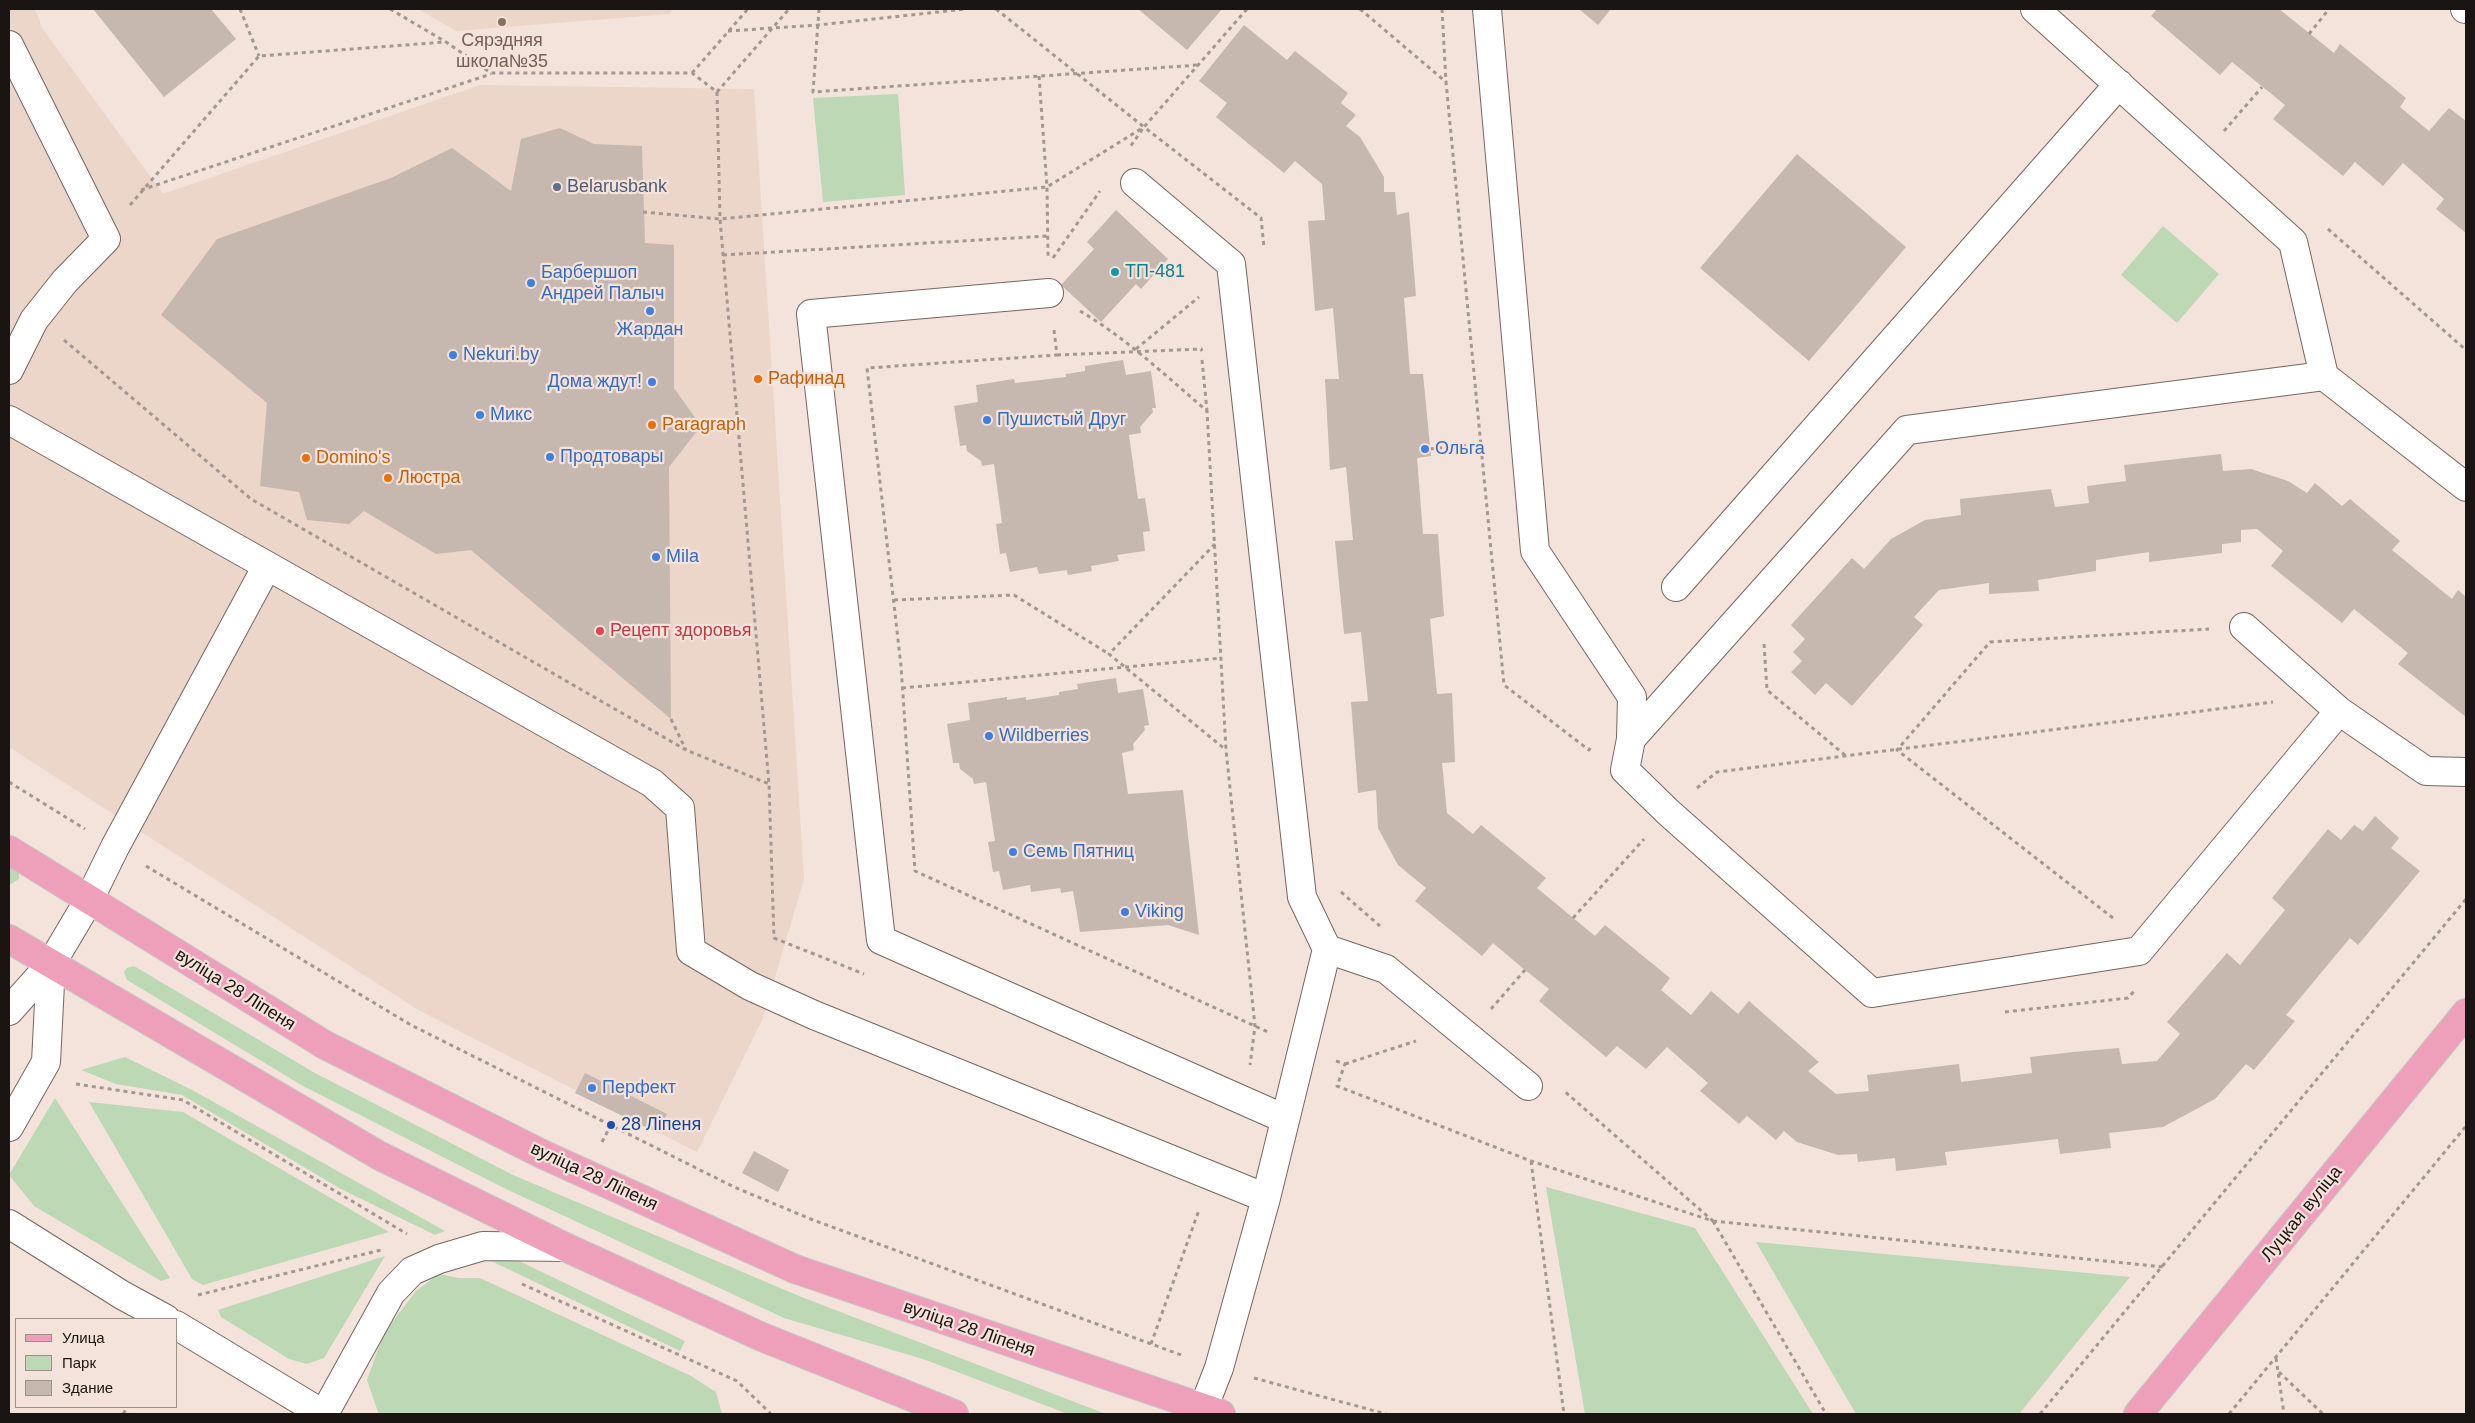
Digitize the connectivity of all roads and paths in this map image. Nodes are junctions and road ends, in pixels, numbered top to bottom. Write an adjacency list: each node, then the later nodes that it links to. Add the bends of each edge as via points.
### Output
1 (240, 9): 19 (path)
2 (390, 9): 17 (path)
3 (748, 9): 15 (path)
4 (789, 9): 14 (path)
5 (819, 9): 13 (path)
6 (966, 9): 13 (path)
7 (996, 9): 23 (path)
8 (1360, 9): 25 (path)
9 (1442, 9): 25 (path)
10 (1487, 9): 68 (lane, via 1535,551 1632,697)
11 (2035, 9): 26 (lane)
12 (2330, 9): 16 (path)
13 (818, 25): 14 (path); 24 (path, via 812,92)
14 (772, 29): 15 (path); 28 (path)
15 (728, 31): 21 (path)
16 (2309, 34)
17 (446, 42): 19 (path); 22 (path)
18 (9, 45): 39 (lane)
19 (259, 56): 35 (path)
20 (1199, 65): 23 (path)
21 (692, 73): 22 (path); 28 (path)
22 (491, 74): 35 (path)
23 (1078, 74): 24 (path); 29 (path)
24 (1039, 76): 34 (path)
25 (1446, 82): 52 (path)
26 (2119, 84): 49 (lane, via 2293,242); 57 (lane)
27 (2262, 87): 30 (path)
28 (717, 92): 37 (path)
29 (1144, 127): 31 (path); 34 (path)
30 (2220, 135)
31 (1127, 152)
32 (1135, 183): 91 (lane, via 1231,264 1302,897)
33 (1105, 184): 38 (path, via 1049,265)
34 (1047, 187): 37 (path); 38 (path)
35 (140, 190): 39 (path)
36 (643, 212): 37 (path)
37 (720, 219): 40 (path)
38 (1047, 236): 40 (path)
39 (106, 239): 43 (lane, via 65,280)
40 (724, 256): 78 (path)
41 (1049, 293): 46 (path, via 1100,323); 47 (path); 99 (lane, via 811,314 881,940)
42 (1200, 305): 46 (path, via 1199,297)
43 (34, 320): 48 (lane); 70 (path, via 62,339 251,499)
44 (1201, 340): 45 (path)
45 (1202, 349): 46 (path); 50 (path)
46 (1136, 350): 47 (path); 50 (path)
47 (1057, 355): 58 (path, via 867,368)
48 (9, 370)
49 (2324, 376): 54 (lane); 68 (lane, via 1907,430)
50 (1207, 410): 55 (path)
51 (9, 420): 56 (lane)
52 (1480, 444): 53 (path); 72 (path, via 1504,685)
53 (1430, 448)
54 (2466, 487)
55 (1215, 544): 61 (path); 62 (path)
56 (267, 566): 83 (lane); 104 (lane, via 652,783 680,808 691,951 750,986 814,1015)
57 (1676, 587)
58 (894, 600): 61 (path, via 1014,595); 63 (path)
59 (2244, 627): 66 (lane); 73 (path, via 1990,642)
60 (1764, 635): 74 (path, via 1767,690)
61 (1109, 654): 64 (path)
62 (1222, 658): 64 (path); 71 (path)
63 (901, 666)
64 (1124, 666): 65 (path); 71 (path)
65 (902, 688)
66 (2330, 704): 73 (path); 76 (lane, via 2426,771); 90 (lane)
67 (671, 719): 70 (path)
68 (1631, 739): 79 (lane, via 1625,770)
69 (1595, 742): 72 (path)
70 (686, 750): 78 (path)
71 (1226, 750): 99 (path, via 1255,1026 1252,1057)
72 (1589, 750): 75 (path)
73 (1897, 750): 74 (path); 90 (path)
74 (1846, 756): 79 (path, via 1717,772)
75 (1590, 758)
76 (2466, 772)
77 (9, 782): 83 (path)
78 (769, 784): 88 (path)
79 (1668, 812): 90 (lane, via 1872,993 2139,951)
80 (1638, 831): 81 (path)
81 (1645, 838): 82 (path); 87 (path)
82 (1652, 844)
83 (115, 847): 86 (lane); 115 (path, via 411,1026 734,1187 813,1220)
84 (9, 850): 86 (main road, вуліца 28 Ліпеня)
85 (2466, 899): 110 (path)
86 (89, 900): 92 (lane); 119 (main road, вуліца 28 Ліпеня, via 325,1045 542,1154 795,1269)
87 (1573, 918)
88 (774, 938)
89 (9, 939): 92 (main road)
90 (2145, 943)
91 (1327, 949): 98 (lane, via 1386,969); 100 (lane)
92 (51, 964): 94 (lane); 102 (lane, via 46,1062); 108 (main road, via 380,1156)
93 (2140, 984): 95 (path, via 2128,998)
94 (9, 1011)
95 (2004, 1012)
96 (2466, 1013): 127 (main road, Луцкая вуліца)
97 (68, 1082): 107 (path, via 183,1100)
98 (1528, 1086)
99 (1239, 1098): 100 (lane)
100 (1285, 1119): 105 (lane)
101 (2466, 1126): 116 (path)
102 (9, 1127)
103 (1531, 1161): 124 (path)
104 (1212, 1176): 105 (lane); 115 (path)
105 (1266, 1198): 117 (lane)
106 (9, 1224): 112 (lane)
107 (410, 1236)
108 (565, 1247): 120 (lane, via 483,1246 412,1271 391,1293); 122 (main road, via 762,1336)
109 (390, 1248): 113 (path, via 194,1296)
110 (2164, 1267): 125 (path, via 1713,1221); 126 (path)
111 (512, 1280): 121 (path, via 737,1381)
112 (164, 1318)
113 (177, 1318)
114 (178, 1326): 120 (lane)
115 (1151, 1344): 117 (path)
116 (2276, 1357): 118 (path); 128 (path)
117 (1218, 1368): 119 (lane); 123 (path)
118 (2279, 1372): 129 (path); 130 (path)
119 (1208, 1413)
120 (323, 1414)
121 (771, 1414)
122 (954, 1414)
123 (1386, 1414)
124 (1564, 1414)
125 (1826, 1414)
126 (2040, 1414)
127 (2138, 1414)
128 (2229, 1414)
129 (2284, 1414)
130 (2323, 1414)

